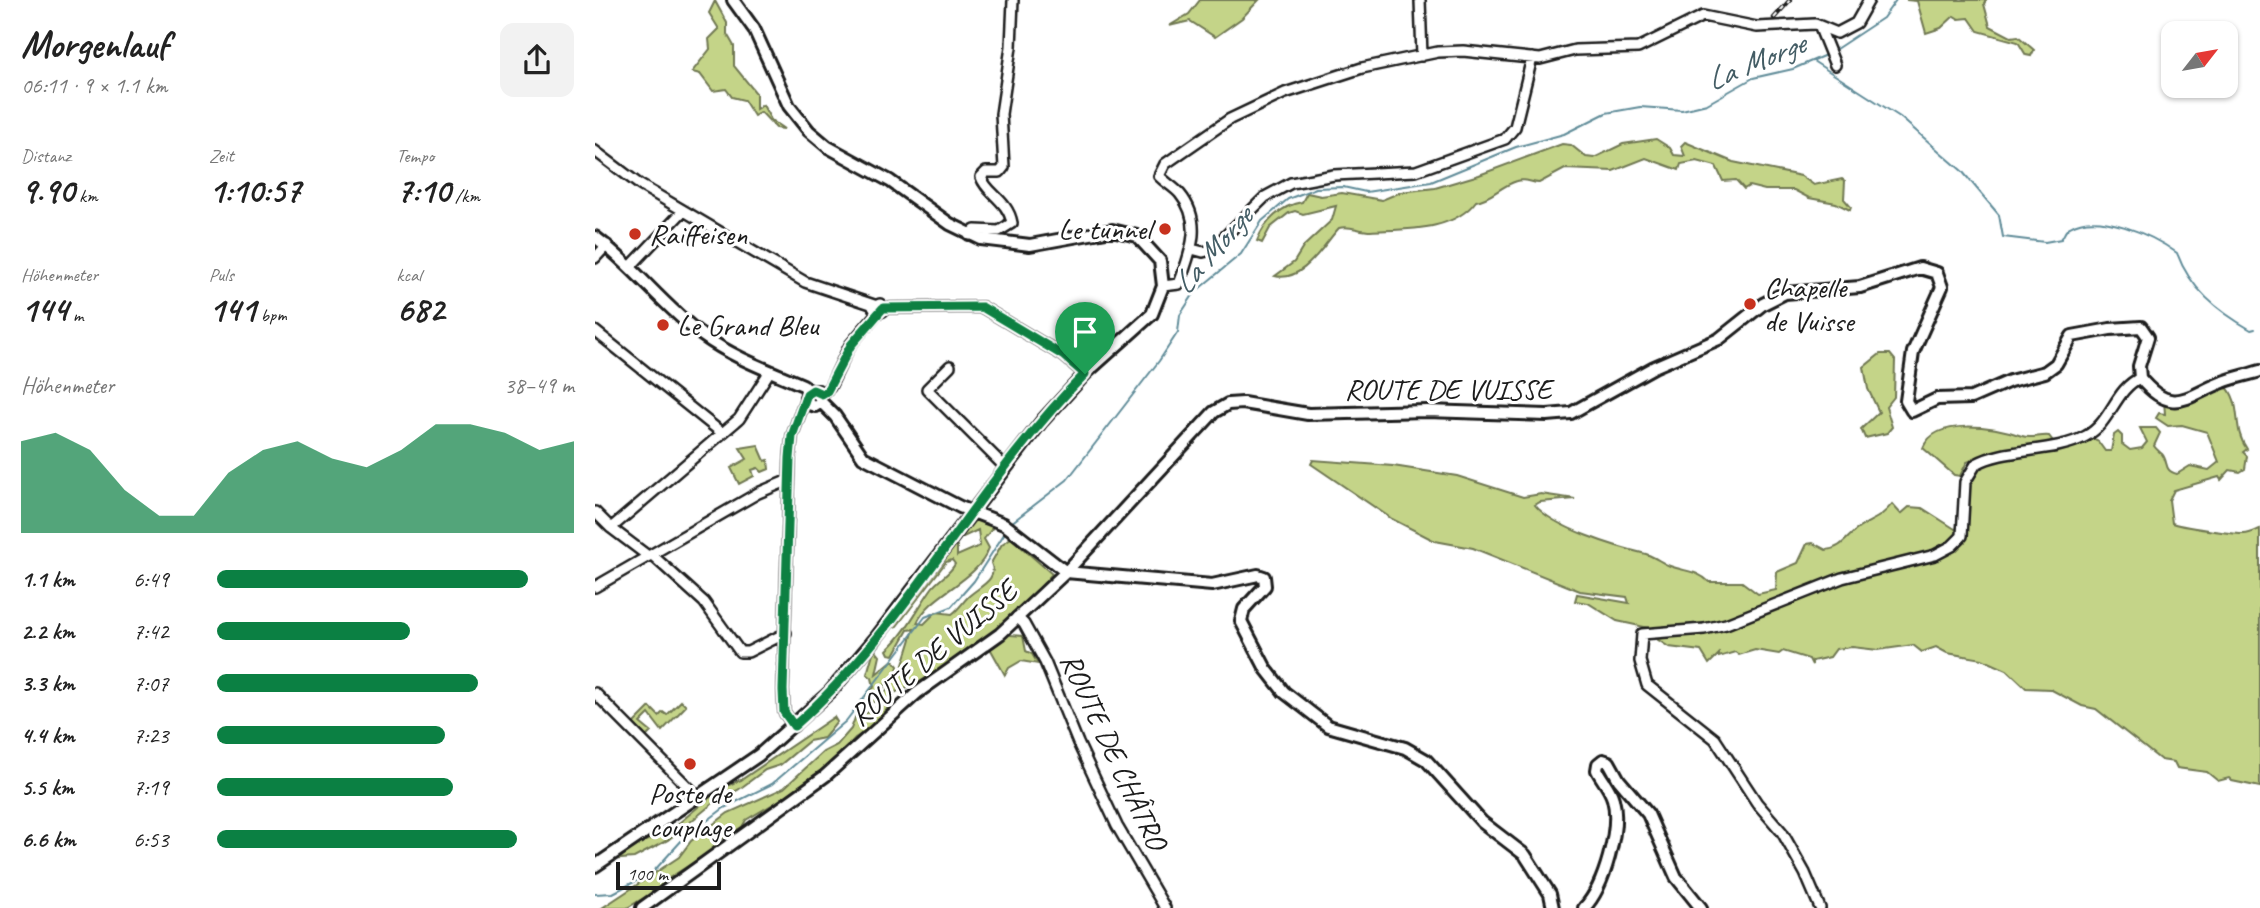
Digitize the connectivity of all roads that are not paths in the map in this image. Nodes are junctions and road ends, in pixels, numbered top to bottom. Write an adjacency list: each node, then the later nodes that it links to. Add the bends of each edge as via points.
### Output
1 (733, 0): 11 (street, via 754,29 784,98 809,131)
2 (1013, 0): 11 (street, via 1001,114 1004,167 981,177 1000,197 1012,223 999,231 975,230)
3 (1420, 0): 6 (street)
4 (1870, 0): 5 (street, via 1847,29 1829,32)
5 (1820, 26): 7 (street, via 1763,27 1703,16 1638,48 1575,50); 8 (street)
6 (1422, 56): 7 (street, via 1463,51); 14 (street, via 1333,76 1276,97 1230,119 1172,158 1159,176 1188,205)
7 (1532, 58): 14 (street, via 1515,127 1505,139 1416,171 1334,175 1291,183 1265,197 1211,250)
8 (1834, 62)
9 (595, 151): 10 (street)
10 (683, 211): 16 (street); 18 (street, via 805,282)
11 (969, 235): 17 (street, via 1015,245 1102,231 1126,232 1155,253 1163,270)
12 (595, 237): 13 (street)
13 (607, 245): 15 (street); 16 (street)
14 (1192, 249): 17 (street, via 1179,284)
15 (595, 258)
16 (631, 266): 21 (street, via 700,334)
17 (1163, 286): 23 (street, via 1146,321)
18 (878, 309): 23 (street, via 982,307 1064,356); 26 (street)
19 (595, 331): 28 (street)
20 (950, 366): 29 (street, via 927,389)
21 (770, 371): 25 (street, via 803,385); 28 (street, via 744,413)
22 (2260, 371): 24 (street, via 2221,382 2183,401 2162,396)
23 (1085, 374): 29 (street)
24 (2140, 378): 35 (street, ROUTE DE VUISSE, via 2139,366 2149,343 2146,332 2136,326 2110,328 2070,338 2054,366 2042,374 2010,381 1971,398 1937,398 1912,411 1906,401 1912,355 1942,288 1936,272 1920,268 1860,287 1773,298 1719,339 1571,413 1308,414 1228,404 1213,412); 48 (street, via 2124,391 2103,424 2084,438 1976,464 1965,482 1962,536 1947,550 1842,578 1725,624 1642,634 1640,661 1647,685 1715,739 1782,832)
25 (808, 394): 26 (street, via 809,403); 27 (street)
26 (819, 401): 27 (street); 31 (street, via 863,457)
27 (798, 417): 30 (street)
28 (722, 433): 33 (street)
29 (1005, 467): 31 (street)
30 (789, 480): 34 (street); 38 (street)
31 (971, 511): 35 (street, via 1004,524); 40 (street, via 875,639)
32 (595, 512): 33 (street)
33 (611, 528): 34 (street)
34 (650, 556): 36 (street); 38 (street, via 704,602 740,652)
35 (1066, 572): 37 (street, ROUTE DE VUISSE); 45 (street, via 1212,585 1264,577 1265,586 1244,609 1241,621 1279,686 1328,726 1405,748 1426,760 1482,822 1525,855 1550,894)
36 (595, 587)
37 (1017, 617): 43 (street, ROUTE DE VUISSE, via 994,639 917,693 825,776); 44 (street, ROUTE DE CHÂTRO, via 1044,661 1117,826)
38 (786, 633): 40 (street, via 784,712)
39 (595, 693): 41 (street)
40 (794, 726): 41 (street)
41 (698, 796): 42 (street)
42 (595, 866)
43 (642, 908)
44 (1165, 908)
45 (1553, 908)
46 (1584, 908): 47 (street, via 1601,884 1614,823 1614,800 1597,770 1603,760 1648,814 1676,877)
47 (1701, 908)
48 (1819, 908)

